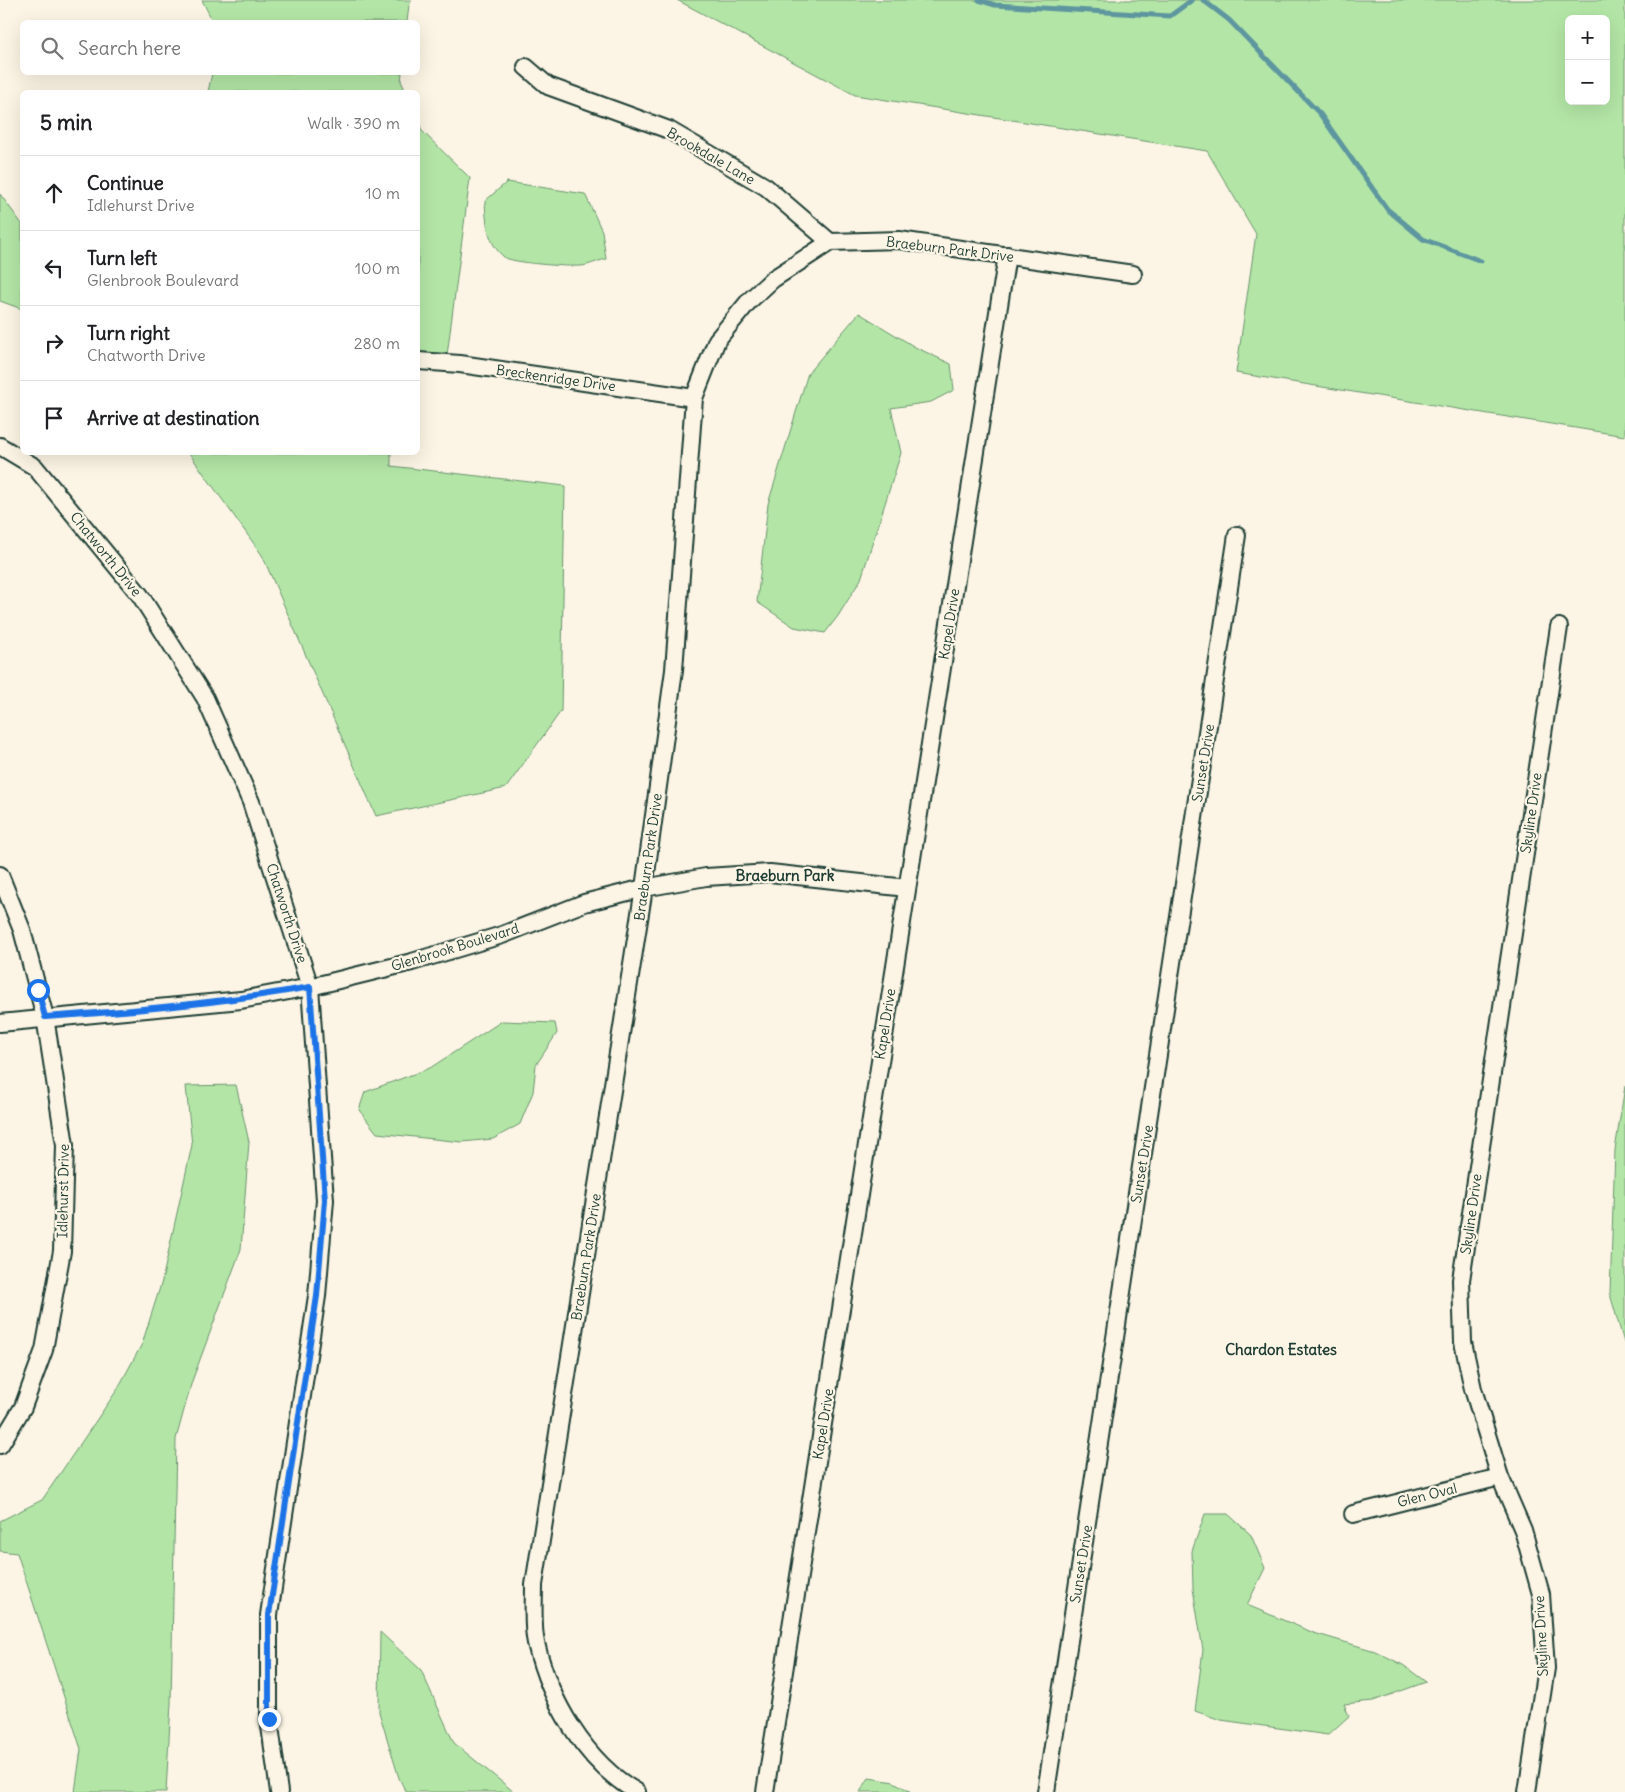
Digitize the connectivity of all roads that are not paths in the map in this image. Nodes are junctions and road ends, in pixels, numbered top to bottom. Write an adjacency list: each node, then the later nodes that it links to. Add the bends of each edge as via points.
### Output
1 (526, 66): 2 (street, Brookdale Lane, via 548,86 669,130 766,187)
2 (830, 242): 3 (street, Braeburn Park Drive, via 899,240); 6 (street, Braeburn Park Drive, via 773,279 749,301 717,340)
3 (1007, 256): 4 (street, Braeburn Park Drive); 12 (street, Kapel Drive)
4 (1133, 274)
5 (420, 361): 6 (street, Breckenridge Drive, via 460,364)
6 (694, 398): 11 (street, Braeburn Park Drive, via 674,670)
7 (0, 446): 13 (street, Chatworth Drive, via 35,468 140,595 205,698 251,802)
8 (1237, 535): 22 (street, Sunset Drive)
9 (1559, 627): 17 (street, Skyline Drive, via 1461,1280 1463,1342 1472,1389)
10 (0, 875): 14 (street, Idlehurst Drive, via 22,930)
11 (644, 888): 12 (street, Glenbrook Boulevard, via 706,877 770,873); 13 (street, Glenbrook Boulevard, via 584,903 502,935); 20 (street, Braeburn Park Drive, via 534,1586 536,1642 564,1717 583,1743 623,1784)
12 (907, 888): 21 (street, Kapel Drive)
13 (310, 987): 14 (street, Glenbrook Boulevard, via 241,1000); 19 (street, Chatworth Drive, via 325,1200 317,1296 269,1615 269,1719)
14 (45, 1017): 15 (street, Glenbrook Boulevard); 16 (street, Idlehurst Drive, via 65,1145 62,1251 44,1350 23,1407)
15 (0, 1023)
16 (0, 1445)
17 (1500, 1477): 18 (street, Glen Oval); 23 (street, Skyline Drive, via 1523,1530 1541,1594 1546,1668)
18 (1353, 1514)
19 (279, 1792)
20 (637, 1792)
21 (766, 1792)
22 (1046, 1792)
23 (1527, 1792)

